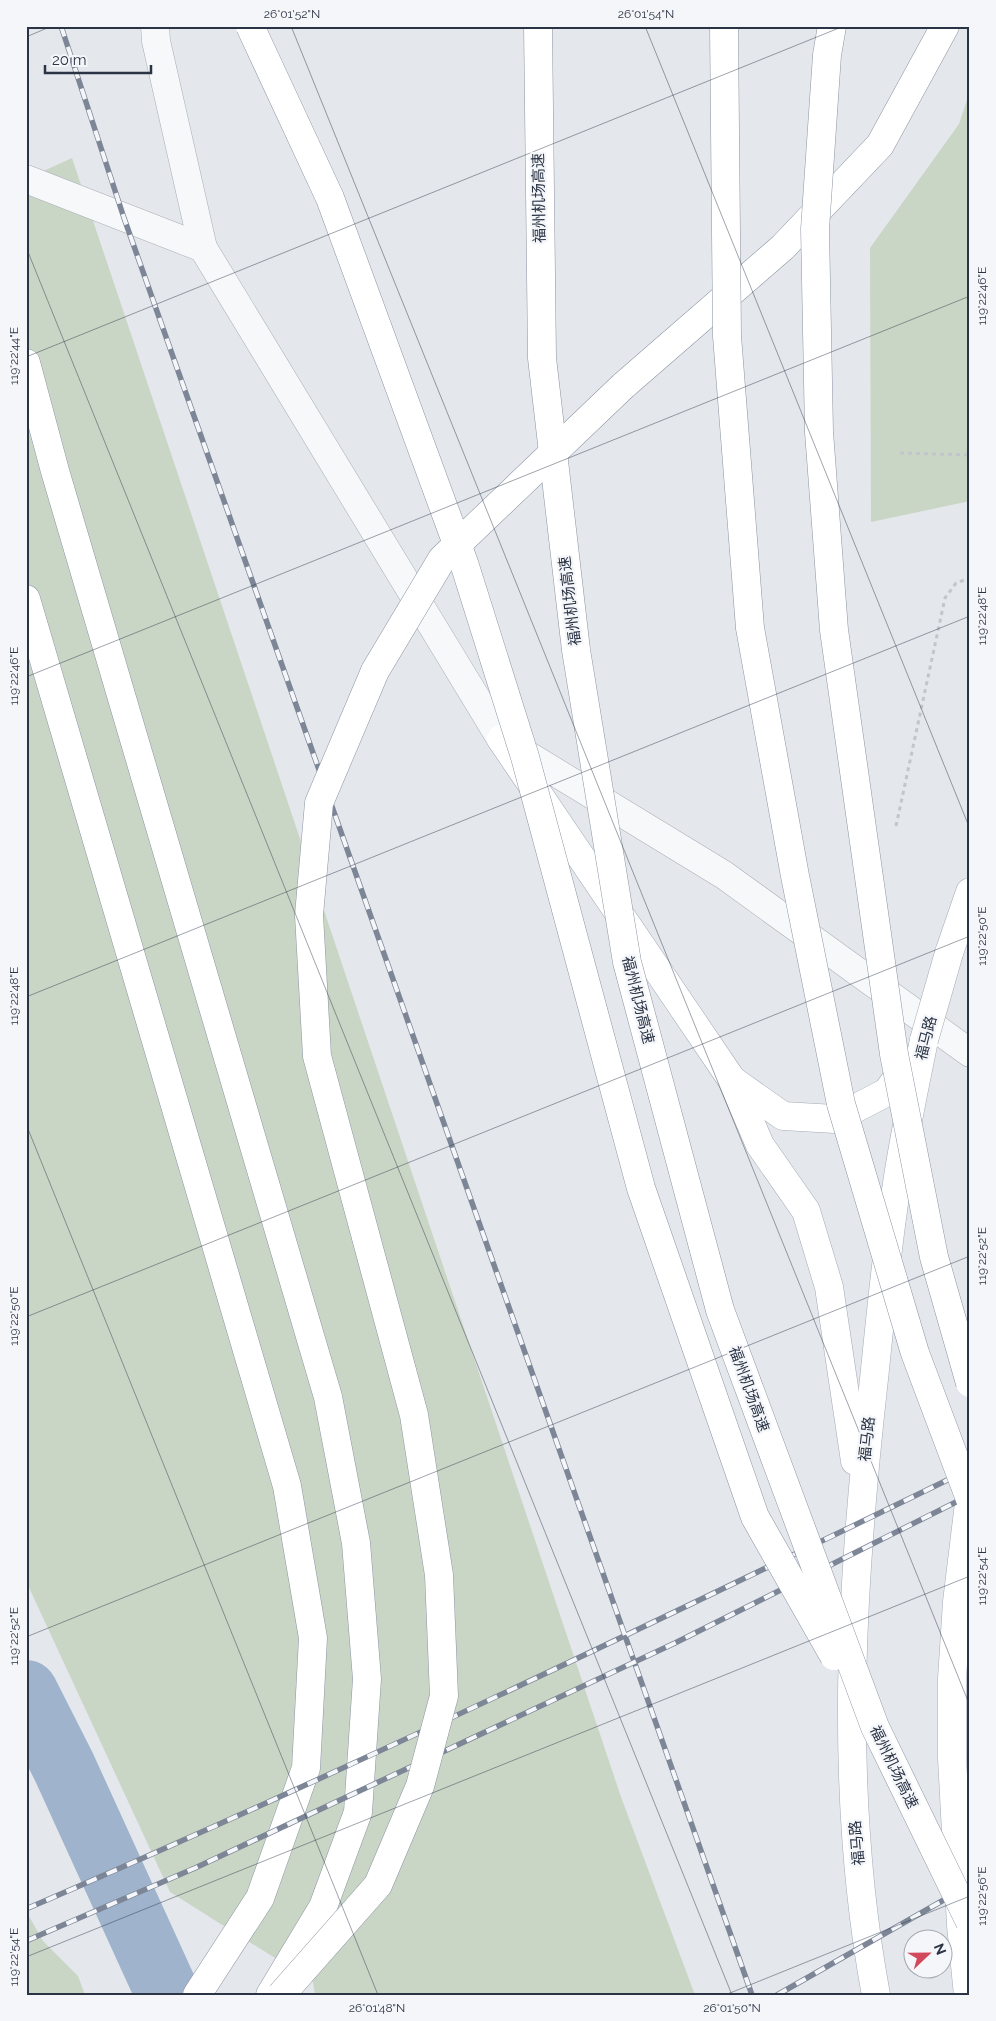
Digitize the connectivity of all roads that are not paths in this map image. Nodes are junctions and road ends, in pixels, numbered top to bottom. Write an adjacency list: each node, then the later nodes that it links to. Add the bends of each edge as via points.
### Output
1 (155, 26): 8 (street)
2 (250, 26): 19 (main road, bridge, via 330,198 464,563 525,757 642,1188 755,1517)
3 (538, 26): 19 (main road, 福州机场高速, bridge, via 542,358 576,650 627,962 720,1310)
4 (724, 26): 17 (main road, bridge, via 727,336 750,628 794,876 841,1104 914,1353)
5 (832, 26): 16 (main road, bridge, via 827,55 815,229 819,432 834,630 894,1054 934,1257)
6 (945, 26): 23 (main road, bridge, via 880,145 784,247 623,386 442,559 375,670 319,803 309,915 317,1056 414,1415 439,1575 444,1696 420,1786 378,1885)
7 (26, 178): 8 (street)
8 (203, 248): 11 (street)
9 (26, 363): 22 (main road, via 328,1397 356,1543 367,1680 358,1812 323,1907)
10 (26, 599): 21 (main road, via 287,1486 314,1638 306,1768 260,1898)
11 (501, 739): 14 (street, via 724,875); 15 (main road)
12 (970, 892): 13 (main road, 福马路, bridge)
13 (924, 1040): 15 (main road, via 887,1092 835,1119 783,1116); 18 (main road, 福马路, via 897,1180)
14 (970, 1053)
15 (732, 1080): 18 (main road, via 760,1145 806,1211 829,1287)
16 (970, 1383)
17 (970, 1497): 25 (main road, via 957,1602 952,1679 953,1787)
18 (861, 1502): 24 (main road, 福马路, via 852,1648 851,1746 861,1899)
19 (874, 1727): 20 (main road, 福州机场高速, bridge)
20 (970, 1922)
21 (197, 1995)
22 (270, 1995)
23 (281, 1995)
24 (876, 1995)
25 (968, 1995)

